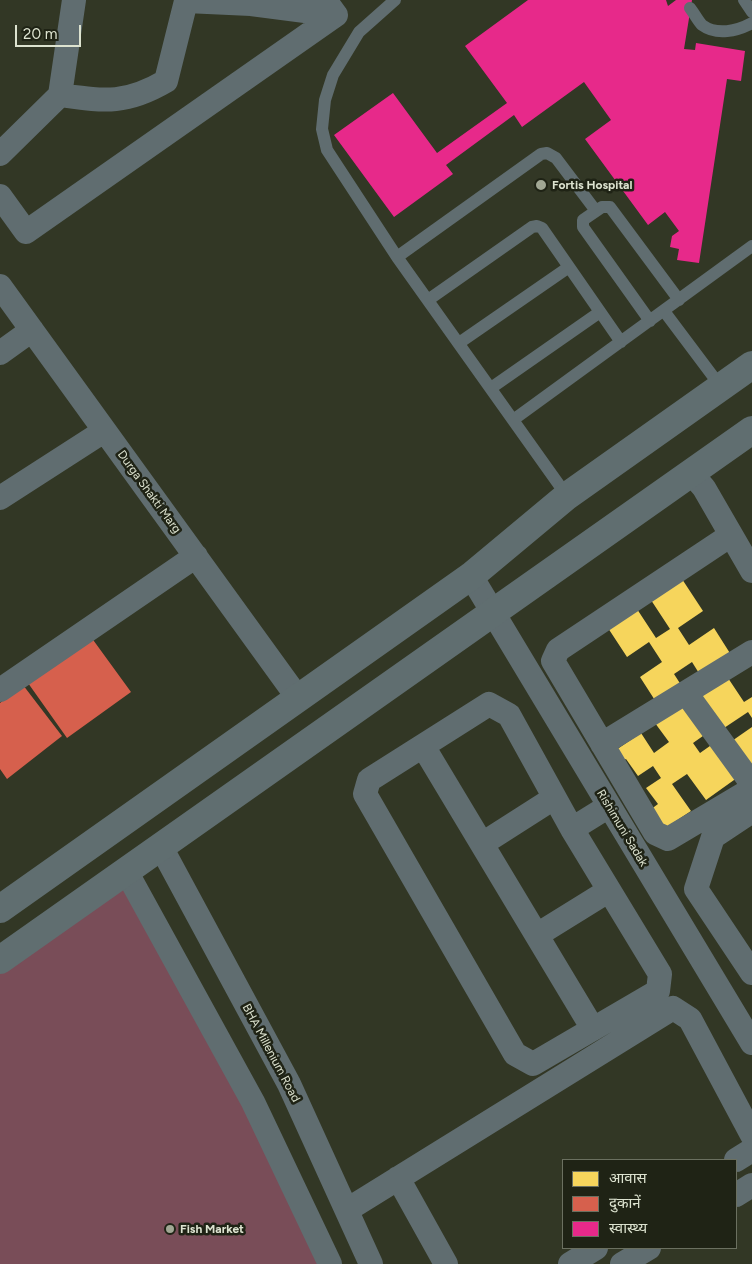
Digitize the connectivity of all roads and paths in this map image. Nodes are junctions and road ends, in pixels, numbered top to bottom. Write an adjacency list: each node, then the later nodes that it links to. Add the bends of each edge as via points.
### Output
1 (74, 0): 9 (street)
2 (395, 0): 14 (lane, via 359,32 333,75 325,100 322,129 327,150)
3 (744, 0): 7 (lane)
4 (252, 2): 5 (street); 9 (street, via 186,1 166,81 141,94 118,101)
5 (331, 8): 11 (street, via 26,232)
6 (690, 8): 8 (lane, via 702,25 716,30 729,32)
7 (752, 12)
8 (752, 23)
9 (60, 95): 10 (street)
10 (0, 154)
11 (4, 209)
12 (596, 211): 14 (lane, via 556,158 547,153 541,154); 18 (lane, via 602,206 610,208); 21 (lane, via 583,220 583,228)
13 (752, 246): 18 (lane)
14 (397, 257): 17 (lane)
15 (568, 267): 17 (lane, via 542,228 532,226); 20 (lane); 24 (lane)
16 (0, 287): 22 (street, Durga Shakti Marg)
17 (428, 300): 24 (lane)
18 (679, 300): 19 (lane)
19 (664, 311): 21 (lane); 27 (lane)
20 (600, 312): 23 (lane); 28 (lane)
21 (650, 321): 23 (lane)
22 (32, 330): 25 (street); 30 (street, Durga Shakti Marg)
23 (621, 342): 29 (lane)
24 (460, 343): 28 (lane)
25 (0, 353)
26 (752, 365): 27 (street)
27 (721, 387): 33 (street)
28 (491, 388): 29 (lane)
29 (513, 420): 33 (lane)
30 (104, 430): 34 (street); 36 (street, Durga Shakti Marg)
31 (752, 430): 32 (street)
32 (690, 473): 35 (street, via 704,488); 39 (street)
33 (567, 496): 38 (street)
34 (0, 498)
35 (731, 535): 37 (street); 44 (street, via 558,650 553,661)
36 (196, 556): 41 (street); 43 (street, Durga Shakti Marg)
37 (752, 571)
38 (472, 576): 39 (street, Rishimuni Sadak); 43 (street)
39 (493, 612): 49 (street, Rishimuni Sadak); 53 (street)
40 (752, 652): 42 (street)
41 (0, 690)
42 (686, 693): 44 (street); 46 (street)
43 (298, 698): 56 (street)
44 (602, 744): 47 (street, via 655,833 668,839)
45 (423, 746): 48 (street, via 489,704 509,715); 52 (street); 63 (street, via 369,780 365,794 515,1054 533,1064)
46 (752, 784)
47 (752, 788)
48 (554, 798): 51 (street); 52 (street)
49 (609, 806): 51 (street); 59 (street, Rishimuni Sadak)
50 (752, 811): 57 (street, via 713,837 696,889)
51 (572, 829): 55 (street)
52 (482, 844): 58 (street)
53 (161, 846): 54 (street); 71 (street, BHA Millenium Road, via 289,1084)
54 (126, 872): 60 (street); 74 (street, via 254,1102)
55 (608, 890): 58 (street); 63 (street, via 660,974 658,991)
56 (0, 909)
57 (722, 928): 59 (street); 61 (street)
58 (536, 935): 63 (street)
59 (694, 947): 62 (street, Rishimuni Sadak)
60 (0, 960)
61 (747, 966): 62 (street)
62 (712, 978): 64 (street, Rishimuni Sadak)
63 (593, 1029)
64 (752, 1043)
65 (752, 1135): 68 (street, via 690,1019 673,1008)
66 (752, 1150): 67 (street)
67 (737, 1159)
68 (398, 1178): 71 (street); 76 (street)
69 (752, 1186): 70 (street)
70 (737, 1194)
71 (347, 1210): 75 (street, BHA Millenium Road)
72 (594, 1249): 77 (street)
73 (647, 1249): 78 (street)
74 (330, 1264)
75 (371, 1264)
76 (446, 1264)
77 (570, 1264)
78 (622, 1264)

